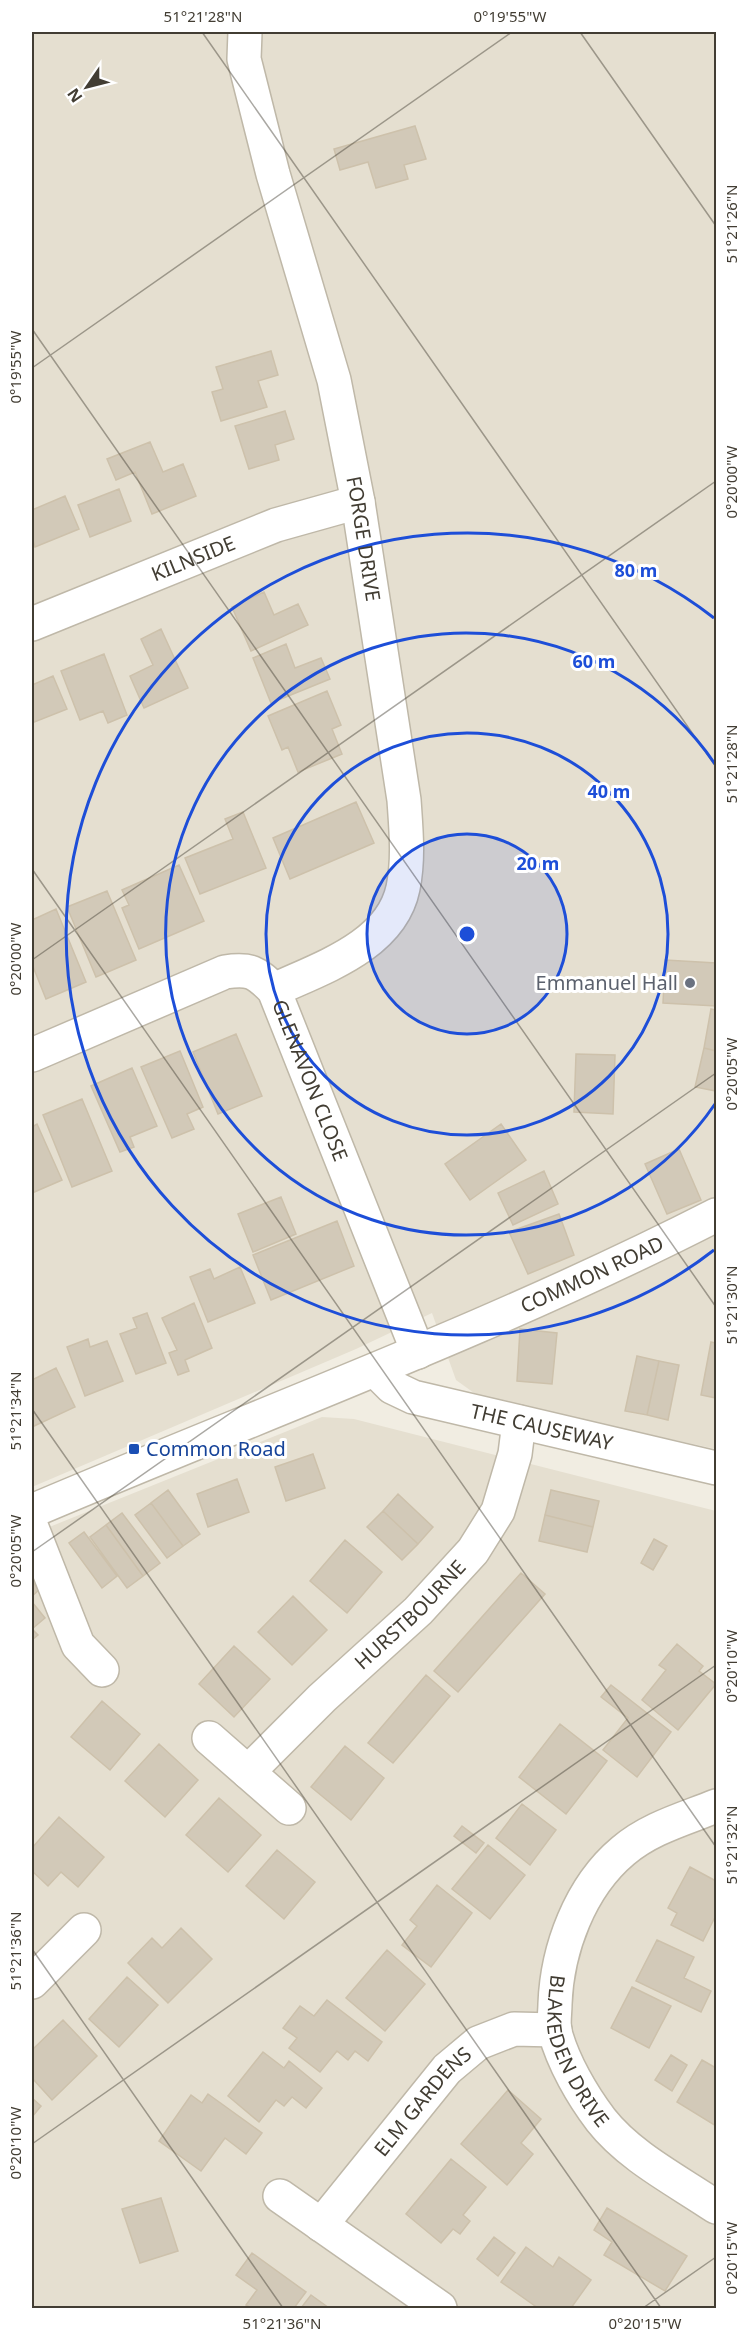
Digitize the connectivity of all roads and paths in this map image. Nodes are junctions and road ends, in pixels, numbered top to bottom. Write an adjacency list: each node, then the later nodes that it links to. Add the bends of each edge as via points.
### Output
1 (245, 32): 2 (street, FORGE DRIVE, via 244,59 273,174 334,380)
2 (358, 502): 3 (street, KILNSIDE, via 276,525); 4 (street, FORGE DRIVE, via 404,800 407,847 402,889 390,918 366,943)
3 (32, 624)
4 (274, 990): 5 (street, GLENAVON CLOSE, via 245,969 225,972); 7 (street, GLENAVON CLOSE)
5 (32, 1055)
6 (717, 1215): 7 (street, COMMON ROAD)
7 (418, 1352): 8 (street, COMMON ROAD)
8 (376, 1371): 9 (street, THE CAUSEWAY, via 392,1387 413,1397); 11 (street, COMMON ROAD, via 220,1431)
9 (519, 1422): 10 (street, THE CAUSEWAY); 15 (street, HURSTBOURNE, via 515,1454 498,1511 473,1551 418,1611)
10 (717, 1468)
11 (32, 1511)
12 (32, 1528): 13 (street, via 78,1645)
13 (102, 1670)
14 (209, 1738): 15 (street)
15 (248, 1772): 17 (street)
16 (717, 1806): 20 (street, BLAKEDEN DRIVE, via 655,1829 623,1851 590,1888 568,1935 556,1982)
17 (289, 1808)
18 (84, 1930): 19 (street)
19 (32, 1982)
20 (555, 2030): 22 (street, BLAKEDEN DRIVE, via 578,2086 602,2121 638,2155); 23 (street, ELM GARDENS, via 514,2029 477,2043 447,2069)
21 (280, 2196): 23 (street)
22 (717, 2207)
23 (321, 2225): 24 (street)
24 (440, 2308)

